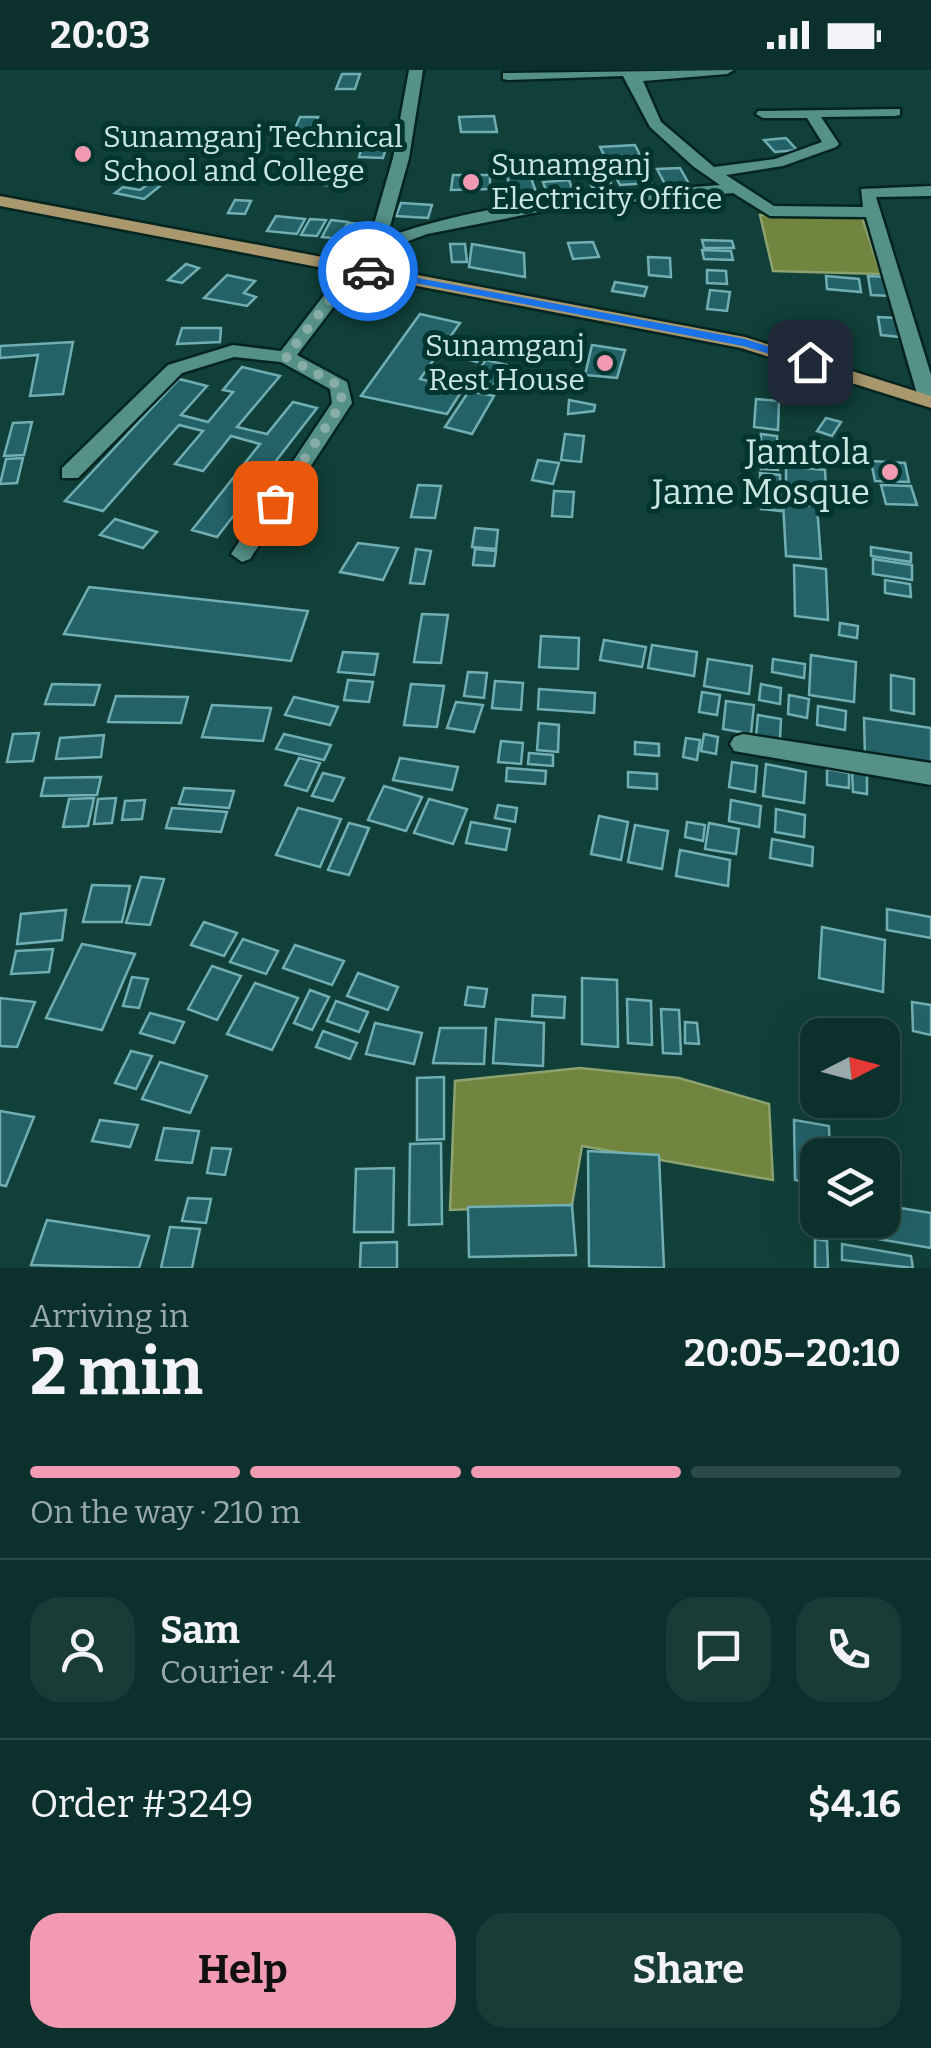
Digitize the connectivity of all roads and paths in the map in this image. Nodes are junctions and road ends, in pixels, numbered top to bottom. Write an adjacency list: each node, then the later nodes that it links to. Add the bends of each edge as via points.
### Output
1 (416, 70): 13 (street)
2 (727, 70): 3 (street)
3 (628, 73): 4 (street); 8 (street, via 654,124)
4 (508, 76)
5 (894, 112): 6 (street)
6 (810, 113): 7 (street); 8 (street, via 831,144 778,163)
7 (763, 114)
8 (714, 172): 9 (street)
9 (739, 188): 12 (street, via 770,211); 13 (street, via 554,204 424,230)
10 (931, 190): 12 (street, via 867,192)
11 (1, 201): 14 (main road)
12 (872, 212): 16 (street)
13 (376, 247): 14 (street)
14 (354, 268): 15 (street); 16 (main road, via 745,343)
15 (286, 357): 17 (street, via 234,352 175,369); 18 (street, via 340,386 342,403)
16 (930, 401)
17 (70, 473)
18 (242, 554)
19 (743, 744): 20 (street)
20 (931, 774)

